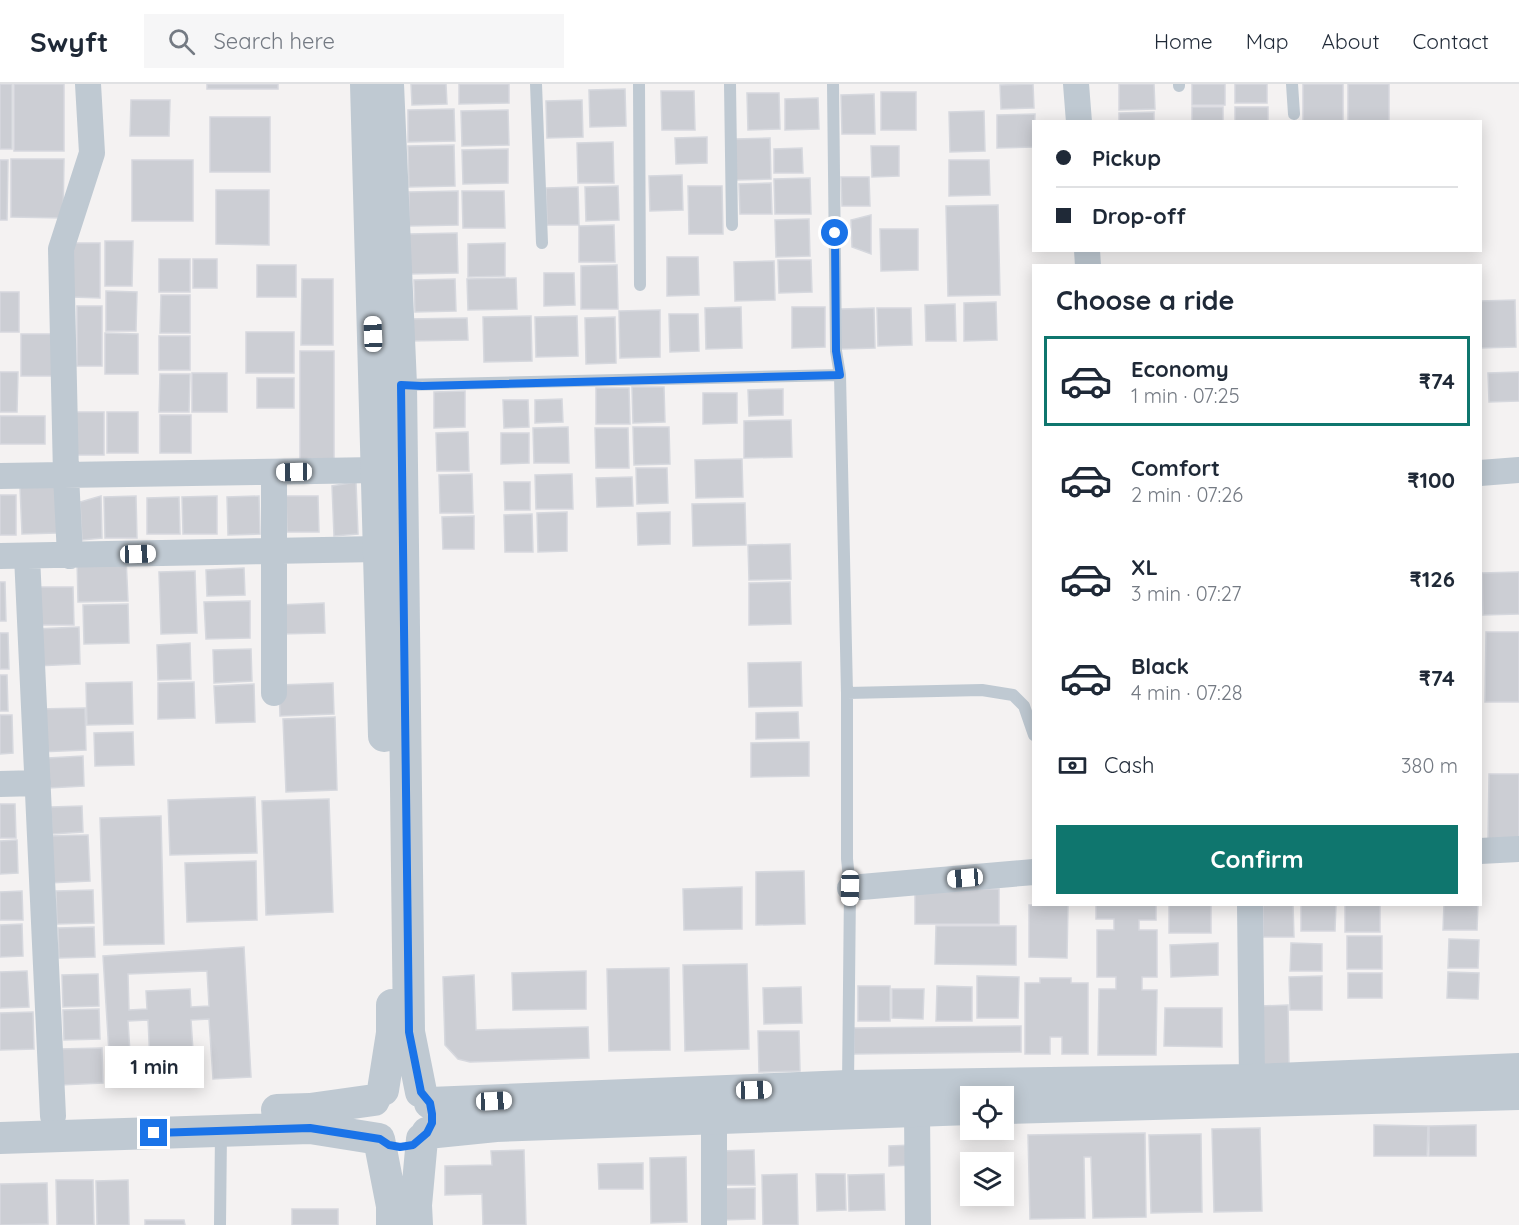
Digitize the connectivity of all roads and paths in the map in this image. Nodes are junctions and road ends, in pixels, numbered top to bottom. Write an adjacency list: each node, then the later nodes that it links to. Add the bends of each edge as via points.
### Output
1 (88, 84): 21 (street, via 92,153 61,249)
2 (366, 84): 17 (street)
3 (388, 84): 16 (street)
4 (536, 84): 13 (lane)
5 (639, 84): 14 (lane)
6 (730, 84): 12 (lane)
7 (833, 84): 15 (lane, via 836,351)
8 (1076, 84): 11 (street)
9 (1293, 84): 10 (lane)
10 (1294, 114)
11 (1079, 120)
12 (732, 225)
13 (542, 243)
14 (640, 285)
15 (840, 375): 16 (lane); 29 (lane)
16 (401, 385): 47 (street, via 409,1032)
17 (377, 470): 19 (street); 23 (street)
18 (1519, 470): 20 (street)
19 (274, 472): 21 (street); 24 (street)
20 (1482, 473)
21 (66, 475): 22 (street); 27 (street)
22 (0, 476)
23 (379, 549): 24 (street); 42 (street, via 392,1033)
24 (274, 550): 27 (street); 28 (street)
25 (0, 556): 26 (street)
26 (27, 556): 27 (street); 31 (street)
27 (70, 556)
28 (274, 693)
29 (847, 693): 30 (lane, via 982,690 1013,695 1024,706); 36 (lane)
30 (1032, 729)
31 (38, 783): 32 (street); 46 (street)
32 (0, 784)
33 (1519, 849): 34 (street)
34 (1482, 851)
35 (1032, 872): 36 (street)
36 (850, 888): 40 (lane)
37 (1250, 906): 39 (street)
38 (1519, 1070): 39 (street)
39 (1252, 1080): 40 (street)
40 (848, 1086): 47 (street)
41 (1519, 1094): 43 (street)
42 (378, 1095): 46 (street, via 310,1109); 47 (street, via 393,1085 404,1084); 52 (street, via 369,1120)
43 (1014, 1108)
44 (960, 1109): 45 (street)
45 (917, 1111): 49 (street); 57 (street)
46 (53, 1116): 48 (street)
47 (425, 1117): 49 (street, via 496,1126); 52 (street, via 413,1145 400,1147); 55 (street)
48 (0, 1118)
49 (714, 1118): 56 (street)
50 (220, 1131): 51 (street); 52 (street, via 310,1128); 53 (lane)
51 (0, 1138)
52 (380, 1139): 54 (street)
53 (220, 1225)
54 (392, 1225)
55 (417, 1225)
56 (714, 1225)
57 (918, 1225)

